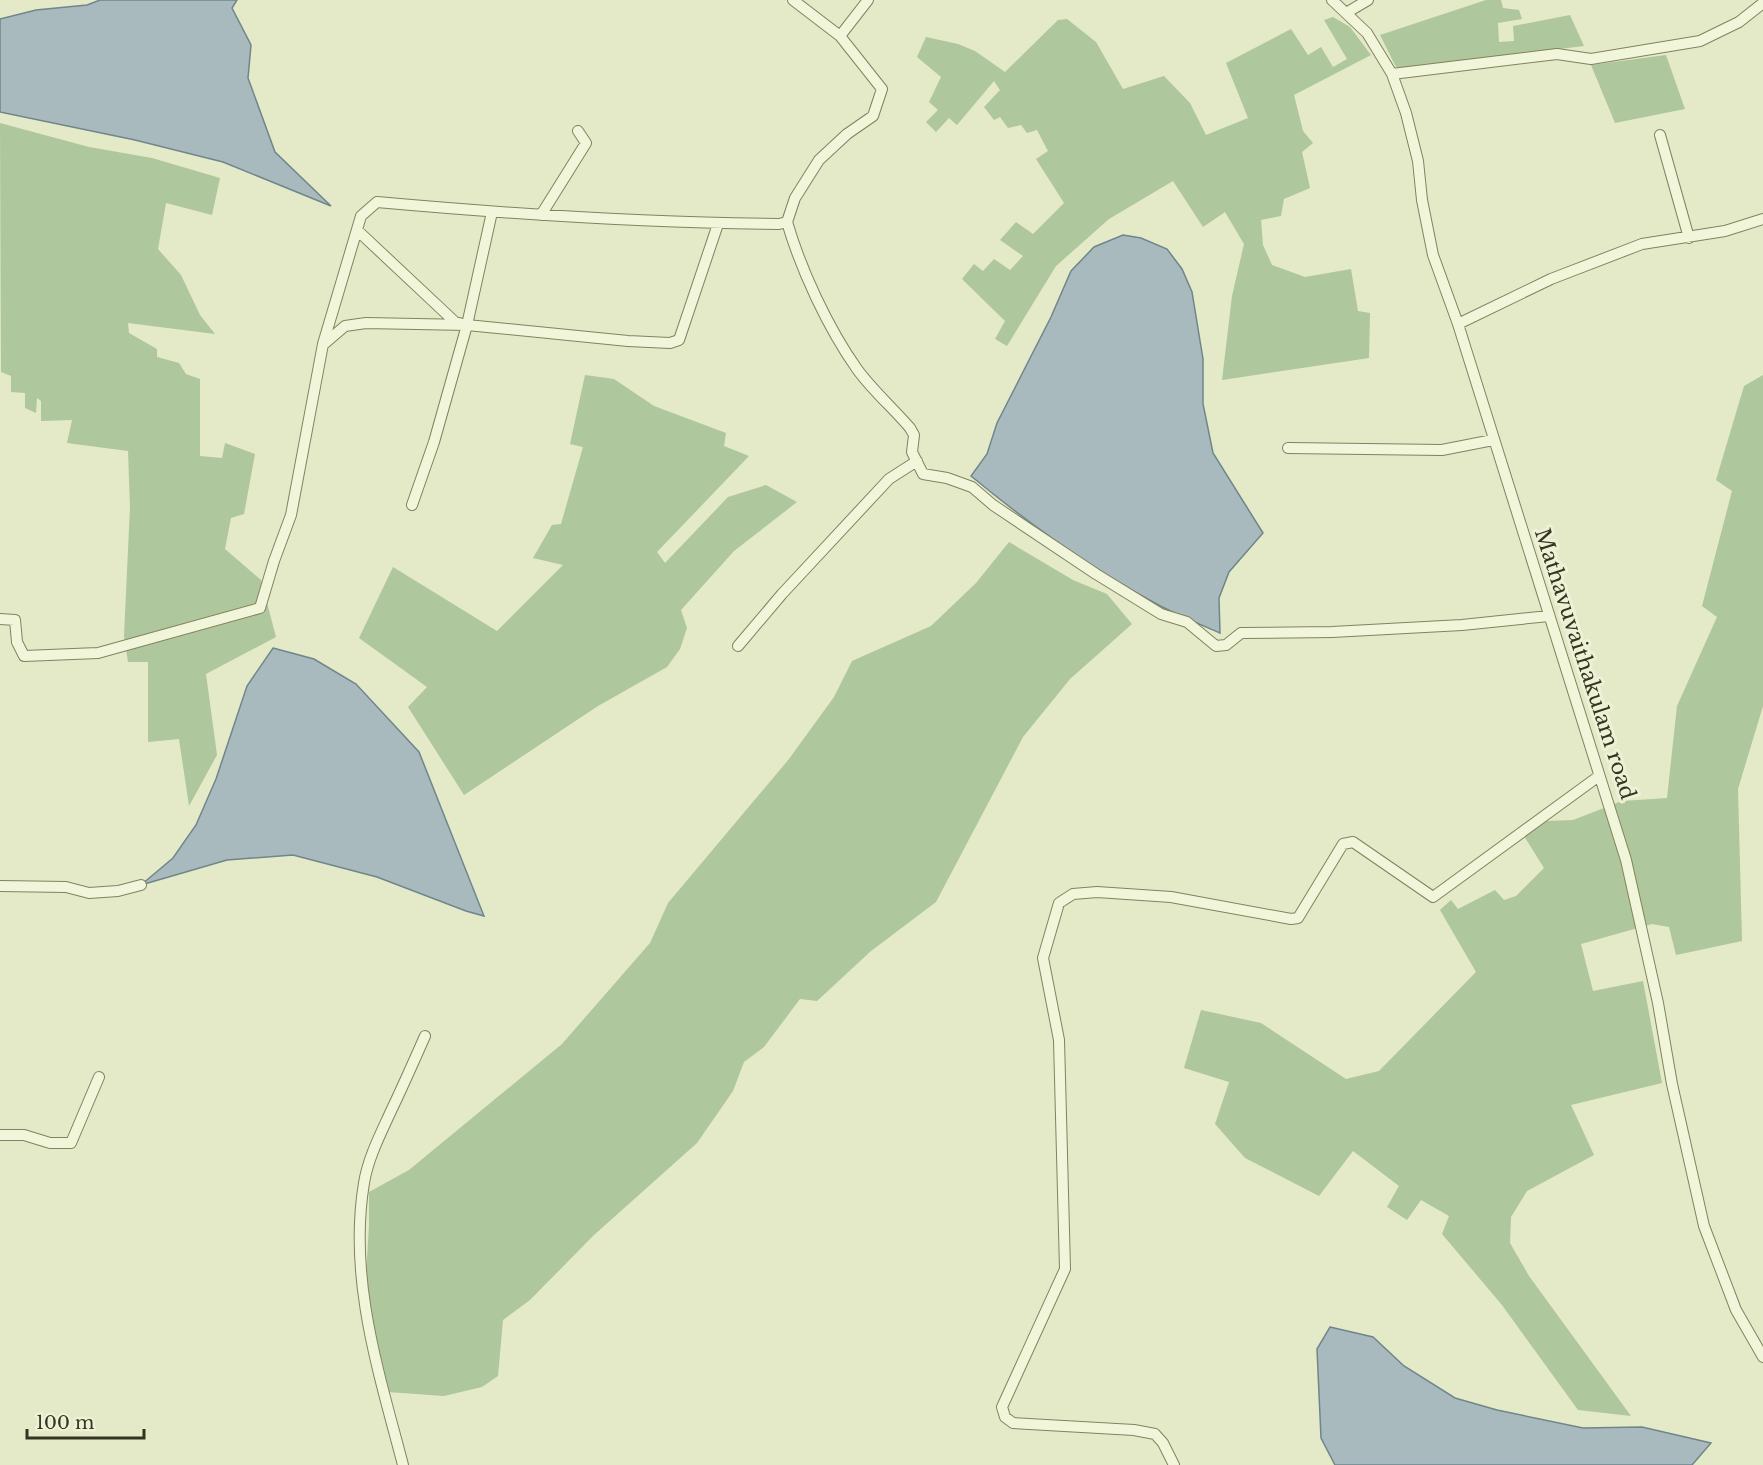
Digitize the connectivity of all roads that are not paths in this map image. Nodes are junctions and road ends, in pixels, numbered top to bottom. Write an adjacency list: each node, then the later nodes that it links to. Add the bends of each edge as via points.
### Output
1 (793, 0): 7 (street)
2 (868, 0): 7 (street)
3 (1332, 0): 6 (street, Mathavuvaithakulam road)
4 (1368, 0): 6 (street)
5 (1763, 3): 8 (street, via 1739,22 1700,41 1591,59 1557,54)
6 (1346, 13): 8 (street, Mathavuvaithakulam road, via 1367,33)
7 (840, 36): 14 (street, via 882,90 873,116 819,160 795,198)
8 (1392, 74): 18 (street, Mathavuvaithakulam road, via 1418,161 1433,255)
9 (578, 131): 12 (street, via 586,143)
10 (1660, 135): 17 (street)
11 (492, 212): 12 (street); 16 (street, via 377,202 361,216); 19 (street)
12 (541, 215): 15 (street)
13 (1763, 219): 17 (street)
14 (787, 222): 15 (street); 23 (street, via 795,252 822,310 857,369 910,428 914,435 912,452)
15 (718, 224): 19 (street, via 679,340 628,342)
16 (357, 230): 19 (street, via 455,322); 20 (street)
17 (1689, 238): 18 (street, via 1642,244 1551,279)
18 (1458, 324): 21 (street, Mathavuvaithakulam road)
19 (467, 325): 20 (street, via 366,322 345,326); 24 (street)
20 (324, 344): 26 (street, via 291,515 260,608 98,653 24,656 17,642 15,620)
21 (1493, 440): 22 (street, via 1442,450); 25 (street, Mathavuvaithakulam road)
22 (1288, 448)
23 (917, 461): 25 (street, via 923,474 972,487 1096,574 1161,614 1187,622 1216,646 1226,645 1241,633 1462,625); 27 (street, via 889,479)
24 (412, 505)
25 (1549, 616): 28 (street, Mathavuvaithakulam road)
26 (0, 619)
27 (738, 646)
28 (1599, 776): 34 (street, Mathavuvaithakulam road, via 1629,871 1704,1226 1736,1310); 36 (street, via 1433,897 1353,842 1342,844 1299,918 1171,897 1097,892 1073,894 1059,903 1044,958 1059,1040 1065,1269 1002,1407 1005,1417 1013,1422 1155,1434)
29 (141, 885): 30 (street, via 89,893 66,887)
30 (0, 886)
31 (425, 1036): 35 (street, via 378,1139 364,1181 360,1230 361,1279 374,1352)
32 (99, 1077): 33 (street, via 71,1143)
33 (0, 1135)
34 (1763, 1357)
35 (403, 1465)
36 (1174, 1465)

